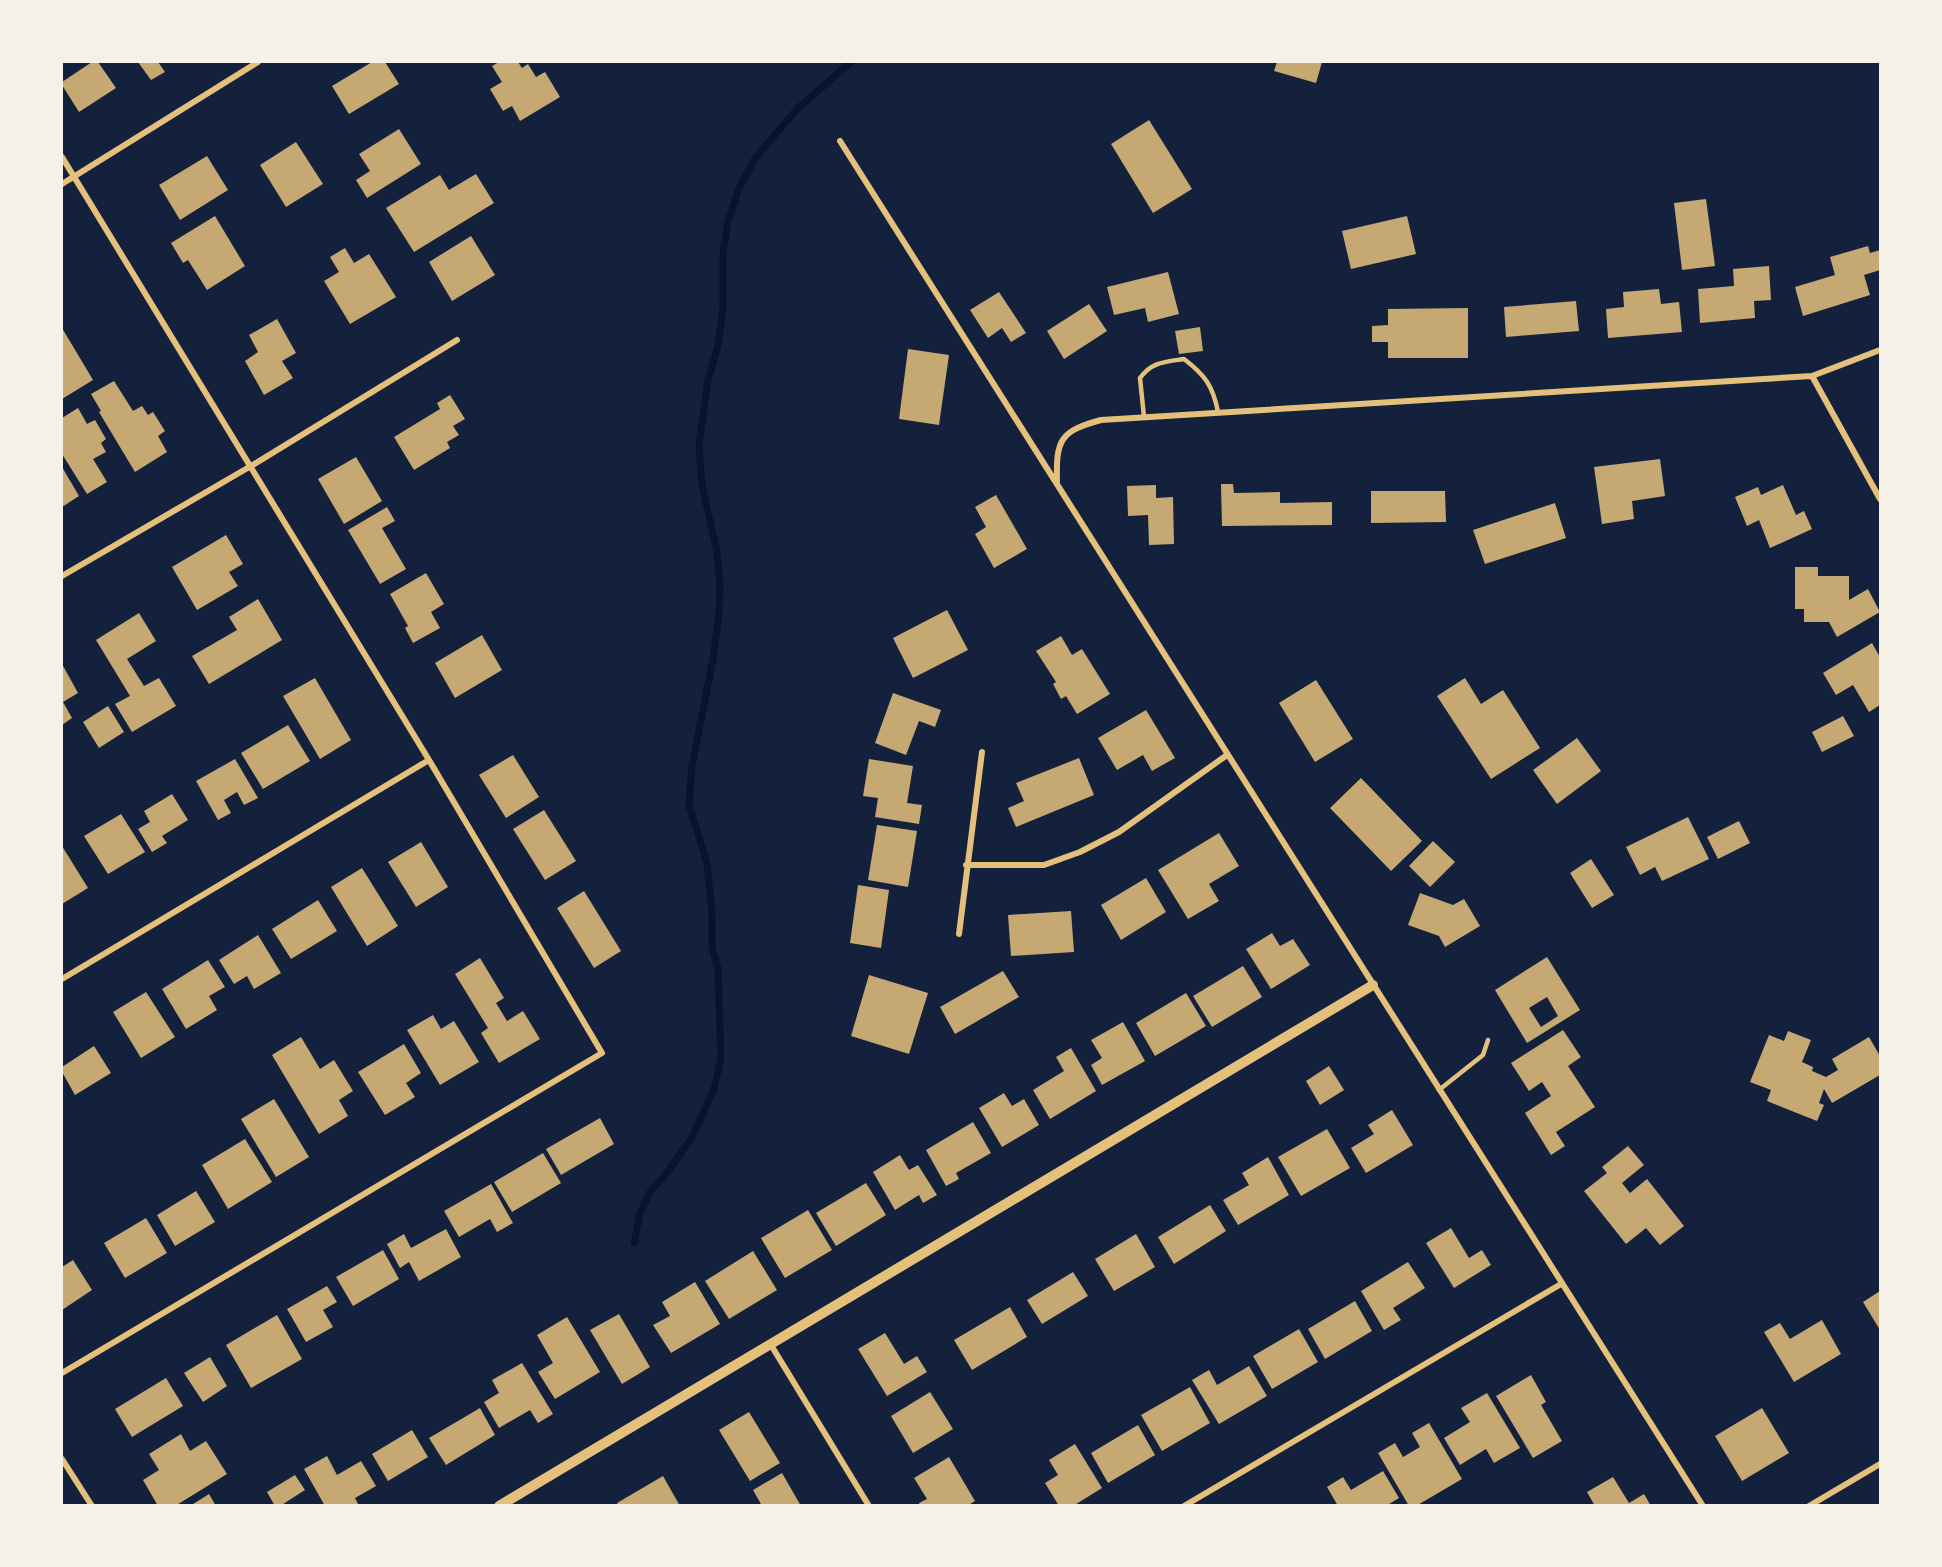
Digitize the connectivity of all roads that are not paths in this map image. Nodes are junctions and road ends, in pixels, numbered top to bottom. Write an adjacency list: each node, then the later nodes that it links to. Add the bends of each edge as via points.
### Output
1 (258, 62): 4 (street)
2 (840, 141): 12 (street)
3 (62, 158): 4 (street)
4 (72, 176): 5 (street); 11 (street)
5 (62, 184)
6 (457, 340): 11 (street)
7 (1881, 350): 8 (street)
8 (1812, 376): 9 (street); 13 (street)
9 (1218, 412): 10 (street); 10 (lane, via 1214,393 1202,373 1184,359 1148,368 1140,378)
10 (1144, 417): 12 (street, via 1101,420 1071,431 1062,440 1057,455)
11 (251, 466): 14 (street); 17 (street)
12 (1058, 482): 16 (street)
13 (1881, 499)
14 (62, 576)
15 (982, 752): 18 (street)
16 (1227, 755): 18 (street, via 1119,832 1080,852 1044,865); 21 (street)
17 (429, 760): 20 (street); 26 (street, via 602,1053)
18 (966, 865): 19 (street)
19 (958, 934)
20 (62, 979)
21 (1373, 985): 23 (street); 25 (street)
22 (1488, 1040): 23 (lane, via 1483,1055)
23 (1439, 1090): 24 (street)
24 (1561, 1284): 32 (street); 33 (street)
25 (771, 1345): 30 (street); 31 (street)
26 (62, 1373)
27 (62, 1458): 29 (street)
28 (1881, 1464): 34 (street)
29 (92, 1506)
30 (499, 1506)
31 (869, 1506)
32 (1184, 1506)
33 (1703, 1506)
34 (1809, 1506)

